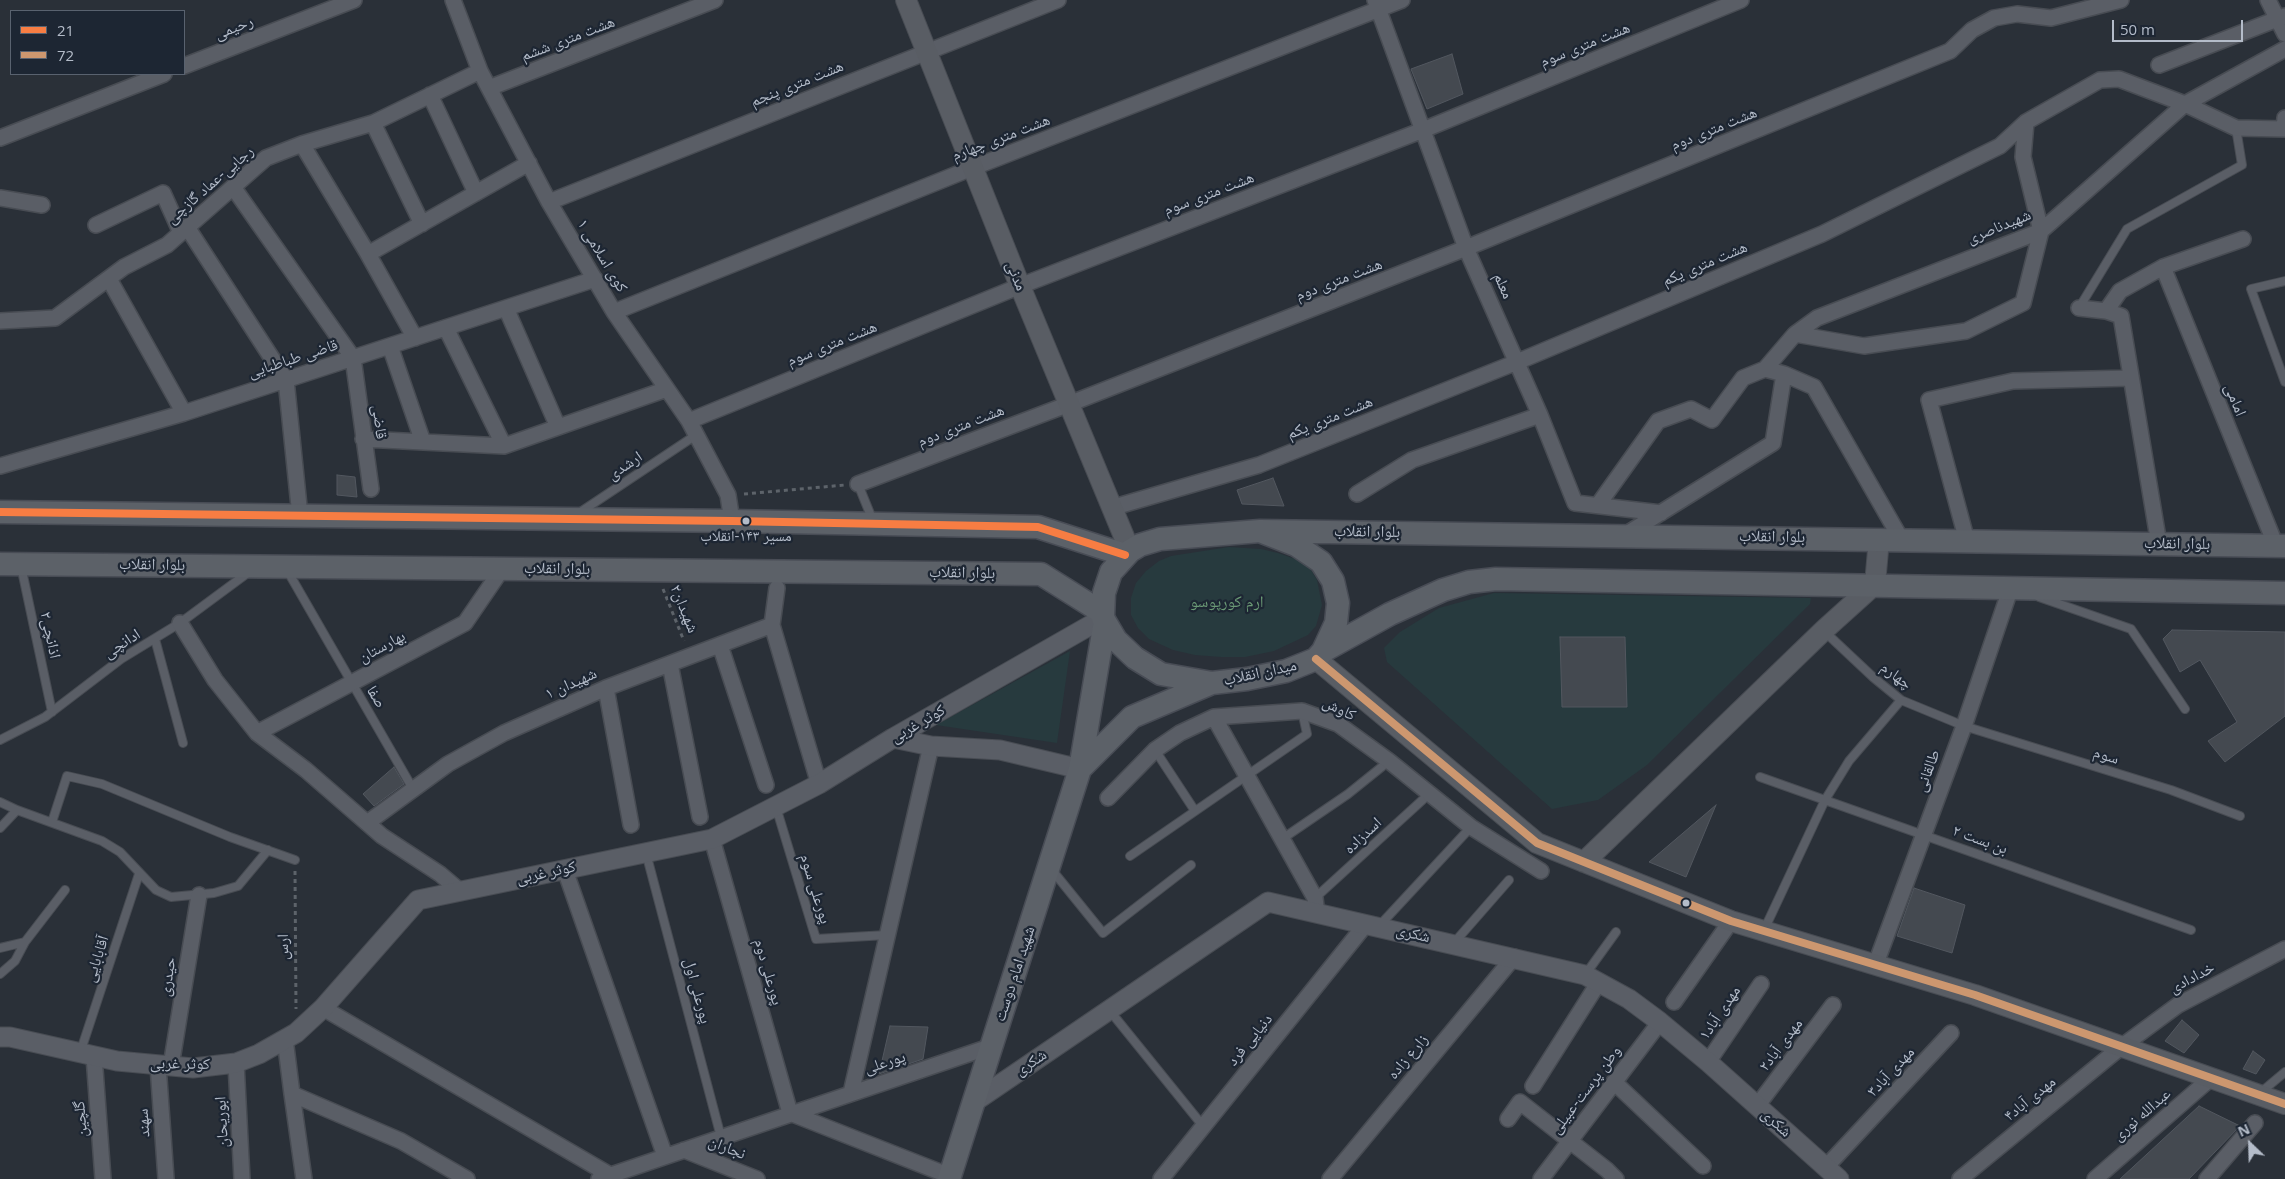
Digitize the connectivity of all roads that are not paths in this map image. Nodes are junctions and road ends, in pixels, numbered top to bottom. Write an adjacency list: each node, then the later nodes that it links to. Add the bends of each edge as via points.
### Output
1 (354, 0): 16 (street, رحیمی)
2 (453, 0): 17 (street, کوی اسلامی ۱)
3 (716, 0): 19 (street, هشت متری ششم)
4 (906, 0): 14 (main road, مدنی)
5 (1058, 0): 14 (street, هشت متری پنجم)
6 (1402, 0): 10 (street, هشت متری چهارم)
7 (1741, 0): 26 (street, هشت متری سوم)
8 (2120, 0): 41 (street, هشت متری دوم, via 2051,18 2017,14 1994,18 1972,30 1950,52)
9 (2268, 0): 11 (street)
10 (1377, 5): 26 (street, معلم); 30 (street, هشت متری چهارم)
11 (2282, 17): 12 (street); 15 (street)
12 (2285, 34)
13 (2285, 49): 21 (street)
14 (926, 52): 30 (main road, مدنی); 34 (street, هشت متری پنجم)
15 (2159, 65)
16 (185, 66)
17 (480, 71): 19 (street, کوی اسلامی ۱); 20 (street, رجایی-عماد گازچی)
18 (161, 75): 27 (street)
19 (489, 88): 29 (street, کوی اسلامی ۱)
20 (430, 95): 24 (street, رجایی-عماد گازچی); 32 (street)
21 (2185, 104): 23 (street, هشت متری یکم, via 2119,79 2100,80); 25 (street, هشت متری یکم); 39 (street, شهید‌ناصری)
22 (2285, 118): 25 (street, via 2284,129)
23 (2026, 122): 39 (street, via 2023,157); 58 (street, هشت متری یکم, via 2000,146 1822,234)
24 (373, 123): 28 (street, رجایی-عماد گازچی); 36 (street)
25 (2236, 128): 49 (lane, via 2242,165 2128,229)
26 (1423, 130): 41 (street, معلم); 47 (street, هشت متری سوم)
27 (0, 138)
28 (302, 144): 31 (street, رجایی-عماد گازچی, via 266,158); 42 (street)
29 (529, 163): 32 (street); 34 (street, کوی اسلامی ۱)
30 (972, 168): 47 (main road, مدنی); 51 (street, هشت متری چهارم)
31 (233, 187): 38 (street, رجایی-عماد گازچی); 57 (street)
32 (476, 193): 36 (street)
33 (0, 198): 35 (street)
34 (549, 202): 45 (street, کوی اسلامی ۱)
35 (42, 205)
36 (422, 224): 42 (street)
37 (96, 225): 38 (street, via 163,193)
38 (184, 230): 44 (street, رجایی-عماد گازچی, via 167,245); 62 (street)
39 (2041, 230): 54 (street, شهید‌ناصری, via 1817,318); 54 (street, via 2023,303 1966,332 1864,346)
40 (2243, 239): 43 (street)
41 (1466, 248): 58 (street, معلم); 65 (street, هشت متری دوم)
42 (368, 254): 55 (street)
43 (2163, 267): 50 (street, via 2120,291); 90 (street, امامی)
44 (109, 278): 52 (street, رجایی-عماد گازچی, via 55,318); 66 (street)
45 (595, 280): 48 (street, قاضی طباطبایی); 51 (street, کوی اسلامی ۱)
46 (2285, 280): 63 (lane, via 2251,290)
47 (1020, 286): 65 (main road, مدنی); 69 (street, هشت متری سوم)
48 (506, 308): 53 (street, قاضی طباطبایی); 68 (street)
49 (2079, 308): 50 (street)
50 (2106, 311): 61 (street, via 2121,316)
51 (614, 312): 64 (street, کوی اسلامی ۱)
52 (0, 321)
53 (446, 328): 55 (street, قاضی طباطبایی); 72 (street)
54 (1795, 334): 59 (street, شهید‌ناصری)
55 (414, 338): 56 (street, قاضی طباطبایی)
56 (390, 346): 57 (street, قاضی طباطبایی); 71 (street)
57 (354, 358): 62 (street, قاضی طباطبایی); 70 (street, قاضی)
58 (1518, 362): 67 (street, معلم); 78 (street, هشت متری یکم, via 1259,465)
59 (1765, 368): 60 (street); 77 (street, via 1743,378 1712,420 1691,408 1658,421)
60 (1784, 374): 80 (street, via 1773,443); 87 (street, via 1814,387)
61 (2131, 378): 88 (street, via 2013,382 1929,400); 89 (street)
62 (286, 380): 66 (street, قاضی طباطبایی); 81 (street)
63 (2285, 382)
64 (667, 389): 68 (street); 69 (street, کوی اسلامی ۱)
65 (1069, 404): 74 (street, هشت متری دوم); 78 (main road, مدنی)
66 (184, 413): 73 (street, قاضی طباطبایی)
67 (1540, 414): 76 (street, via 1412,460); 77 (street, معلم, via 1574,503)
68 (558, 427): 72 (street)
69 (693, 428): 82 (lane, ارشدی); 83 (street, کوی اسلامی ۱, via 728,495)
70 (363, 439): 71 (street); 75 (street, قاضی)
71 (423, 442): 72 (street)
72 (504, 446)
73 (0, 466)
74 (858, 484): 84 (lane)
75 (371, 489)
76 (1358, 494)
77 (1598, 505): 80 (street, معلم)
78 (1111, 508): 91 (main road, مدنی)
79 (0, 512): 81 (main road)
80 (1660, 513): 86 (street)
81 (300, 516): 82 (main road)
82 (569, 519): 83 (main road)
83 (732, 521): 84 (main road)
84 (874, 524): 91 (main road, via 1038,527)
85 (1260, 531): 86 (main road, بلوار انقلاب); 91 (main road, via 1160,539 1140,545); 106 (main road, via 1296,545 1321,562 1333,581 1338,603 1336,623)
86 (1625, 535): 87 (main road, بلوار انقلاب)
87 (1890, 539): 88 (main road, بلوار انقلاب); 96 (main road)
88 (1967, 541): 89 (main road, بلوار انقلاب)
89 (2159, 544): 90 (main road, بلوار انقلاب)
90 (2280, 546)
91 (1128, 553): 100 (main road, via 1111,572 1104,593)
92 (10, 564): 93 (main road, بلوار انقلاب); 114 (lane, اذانچی۲)
93 (256, 566): 94 (main road, بلوار انقلاب); 101 (lane, ادانچی)
94 (284, 566): 95 (main road, بلوار انقلاب); 109 (lane, صفا)
95 (502, 568): 100 (main road, بلوار انقلاب, via 1041,574); 109 (street, بهارستان, via 465,623)
96 (1875, 584): 97 (main road); 103 (main road); 106 (main road, via 1496,579 1469,582 1390,614)
97 (2011, 587): 99 (main road); 112 (lane, via 2131,629); 116 (street, طالقانی)
98 (777, 588): 102 (street)
99 (2285, 593)
100 (1103, 617): 108 (main road, میدان انقلاب, via 1116,640 1135,658 1161,674); 118 (street, کوثر غربی); 124 (main road, شهید امام دوست)
101 (180, 623): 104 (lane, ادانچی); 117 (street, via 215,680)
102 (772, 625): 105 (street, شهیدان ۱); 127 (street)
103 (1824, 630): 111 (lane, چهارم); 151 (main road)
104 (155, 639): 114 (lane, ادانچی, via 121,659); 120 (lane)
105 (720, 645): 107 (street, شهیدان ۱); 128 (street)
106 (1319, 655): 108 (main road, میدان انقلاب, via 1286,671); 151 (main road, via 1536,843)
107 (670, 664): 110 (street, شهیدان ۱); 138 (street)
108 (1212, 682): 124 (main road, via 1132,717)
109 (352, 683): 117 (street, بهارستان); 129 (lane, صفا)
110 (606, 688): 129 (street, شهیدان ۱, via 504,733 448,764); 141 (street)
111 (1901, 700): 116 (lane, چهارم); 132 (lane, via 1849,761)
112 (2185, 709)
113 (1302, 710): 115 (street, کاوش); 123 (street, کاوش, via 1338,724); 125 (lane, via 1307,734)
114 (52, 712): 119 (lane, ادانچی)
115 (1214, 717): 122 (street, کاوش, via 1180,733); 125 (street)
116 (1964, 726): 137 (lane, سوم, via 2171,790); 144 (street, طالقانی)
117 (257, 733): 140 (street)
118 (893, 738): 121 (street); 127 (street, کوثر غربی)
119 (0, 740)
120 (184, 743)
121 (931, 746): 124 (street, via 1000,750); 167 (street)
122 (1155, 750): 131 (street, کاوش); 136 (lane)
123 (1389, 761): 130 (street, کاوش); 146 (lane, via 1348,794)
124 (1080, 769): 153 (main road, شهید امام دوست)
125 (1248, 775): 136 (lane); 146 (street)
126 (1760, 777): 132 (lane, بن بست ۲)
127 (819, 784): 134 (street, کوثر غربی)
128 (766, 785)
129 (413, 789): 140 (street, شهیدان ۱)
130 (1429, 794): 142 (street, کاوش); 161 (lane, اسدزاده)
131 (1108, 798)
132 (1825, 800): 144 (lane, بن بست ۲); 166 (lane)
133 (0, 802): 135 (lane)
134 (776, 807): 145 (street, کوثر غربی); 167 (lane, پورعلی سوم, via 816,939)
135 (17, 810): 139 (lane); 143 (lane)
136 (1195, 811): 149 (lane)
137 (2240, 816)
138 (700, 817)
139 (52, 822): 147 (lane, via 67,776 102,784); 156 (lane, via 102,841 120,852)
140 (367, 822): 159 (street)
141 (631, 824)
142 (1471, 827): 155 (street, کاوش); 163 (lane)
143 (0, 828)
144 (1923, 835): 164 (lane, بن بست ۲); 173 (street, طالقانی)
145 (712, 839): 148 (street, کوثر غربی); 201 (street, پورعلی دوم)
146 (1282, 839): 161 (street)
147 (268, 850): 150 (lane); 160 (lane, via 238,886)
148 (646, 853): 154 (street, کوثر غربی); 205 (lane, پورعلی اول)
149 (1130, 856)
150 (295, 860)
151 (1584, 862): 162 (main road)
152 (1191, 865): 153 (lane, via 1103,933)
153 (1049, 866): 185 (main road, شهید امام دوست)
154 (565, 870): 159 (street, کوثر غربی); 208 (street)
155 (1541, 871)
156 (139, 874): 160 (lane, via 156,890 171,897); 187 (lane, آقابابایی)
157 (1509, 880): 169 (lane)
158 (65, 890): 168 (lane)
159 (460, 891): 179 (street, کوثر غربی, via 418,900)
160 (199, 895): 190 (street, حیدری)
161 (1316, 906): 163 (street, شکری); 180 (street, شکری, via 1268,902)
162 (1731, 921): 166 (main road); 177 (street)
163 (1372, 925): 169 (street, شکری); 204 (street, دنیایی فرد)
164 (2191, 930)
165 (1616, 932): 175 (lane)
166 (1764, 932): 173 (main road)
167 (887, 935): 195 (street)
168 (25, 942): 170 (lane); 174 (lane, via 15,962)
169 (1453, 944): 172 (street, شکری)
170 (0, 948)
171 (2285, 949): 186 (street, خدادادی, via 2178,1004)
172 (1514, 957): 175 (street, شکری); 220 (street, زارع زاده)
173 (1875, 966): 186 (main road, via 1976,995)
174 (0, 974)
175 (1592, 978): 181 (street, شکری, via 1630,999); 194 (street)
176 (1761, 984): 188 (street, مهدی آباد۱)
177 (1674, 1002)
178 (1833, 1006): 200 (street, مهدی آباد۲)
179 (323, 1008): 183 (street, کوثر غربی); 211 (street)
180 (1108, 1010): 198 (street, شکری); 204 (lane)
181 (1660, 1022): 188 (street, شکری); 193 (street, وطن پرست-عبیلی)
182 (1951, 1034): 210 (street, مهدی آباد۳)
183 (291, 1036): 189 (street, کوثر غربی); 196 (street)
184 (0, 1037): 187 (street, کوثر غربی)
185 (992, 1046): 195 (street, پورعلی); 198 (main road, شهید امام دوست)
186 (2121, 1047): 192 (main road); 223 (street, مهدی آباد۴)
187 (87, 1054): 190 (street, کوثر غربی, via 117,1061); 213 (street, گلچین)
188 (1708, 1062): 200 (street, شکری)
189 (236, 1063): 190 (street, کوثر غربی, via 193,1068); 215 (street, ابوریحان)
190 (165, 1065): 214 (street, سهند)
191 (2285, 1072): 197 (lane)
192 (2211, 1078): 197 (main road); 224 (street, عبدالله نوری)
193 (1614, 1082): 206 (street, وطن پرست-عبیلی); 209 (street)
194 (1533, 1086)
195 (851, 1092): 201 (street, پورعلی)
196 (292, 1094): 216 (street); 217 (street, via 401,1141)
197 (2259, 1094): 199 (main road)
198 (974, 1102): 212 (main road, شهید امام دوست)
199 (2285, 1104)
200 (1757, 1106): 210 (street, شکری)
201 (790, 1113): 205 (street, پورعلی); 212 (street)
202 (1508, 1119): 206 (street, via 1520,1102)
203 (2255, 1123): 225 (street)
204 (1203, 1126): 219 (street, دنیایی فرد)
205 (721, 1137): 207 (street, پورعلی)
206 (1570, 1140): 221 (street, وطن پرست-عبیلی); 222 (street)
207 (684, 1150): 208 (street, پورعلی); 218 (street, نجاران)
208 (665, 1156): 211 (street, پورعلی)
209 (1703, 1166)
210 (1832, 1173)
211 (604, 1177)
212 (949, 1178)
213 (104, 1179)
214 (166, 1179)
215 (242, 1179)
216 (304, 1179)
217 (467, 1179)
218 (757, 1179)
219 (1161, 1179)
220 (1330, 1179)
221 (1542, 1179)
222 (1616, 1179)
223 (1960, 1179)
224 (2095, 1179)
225 (2207, 1179)

